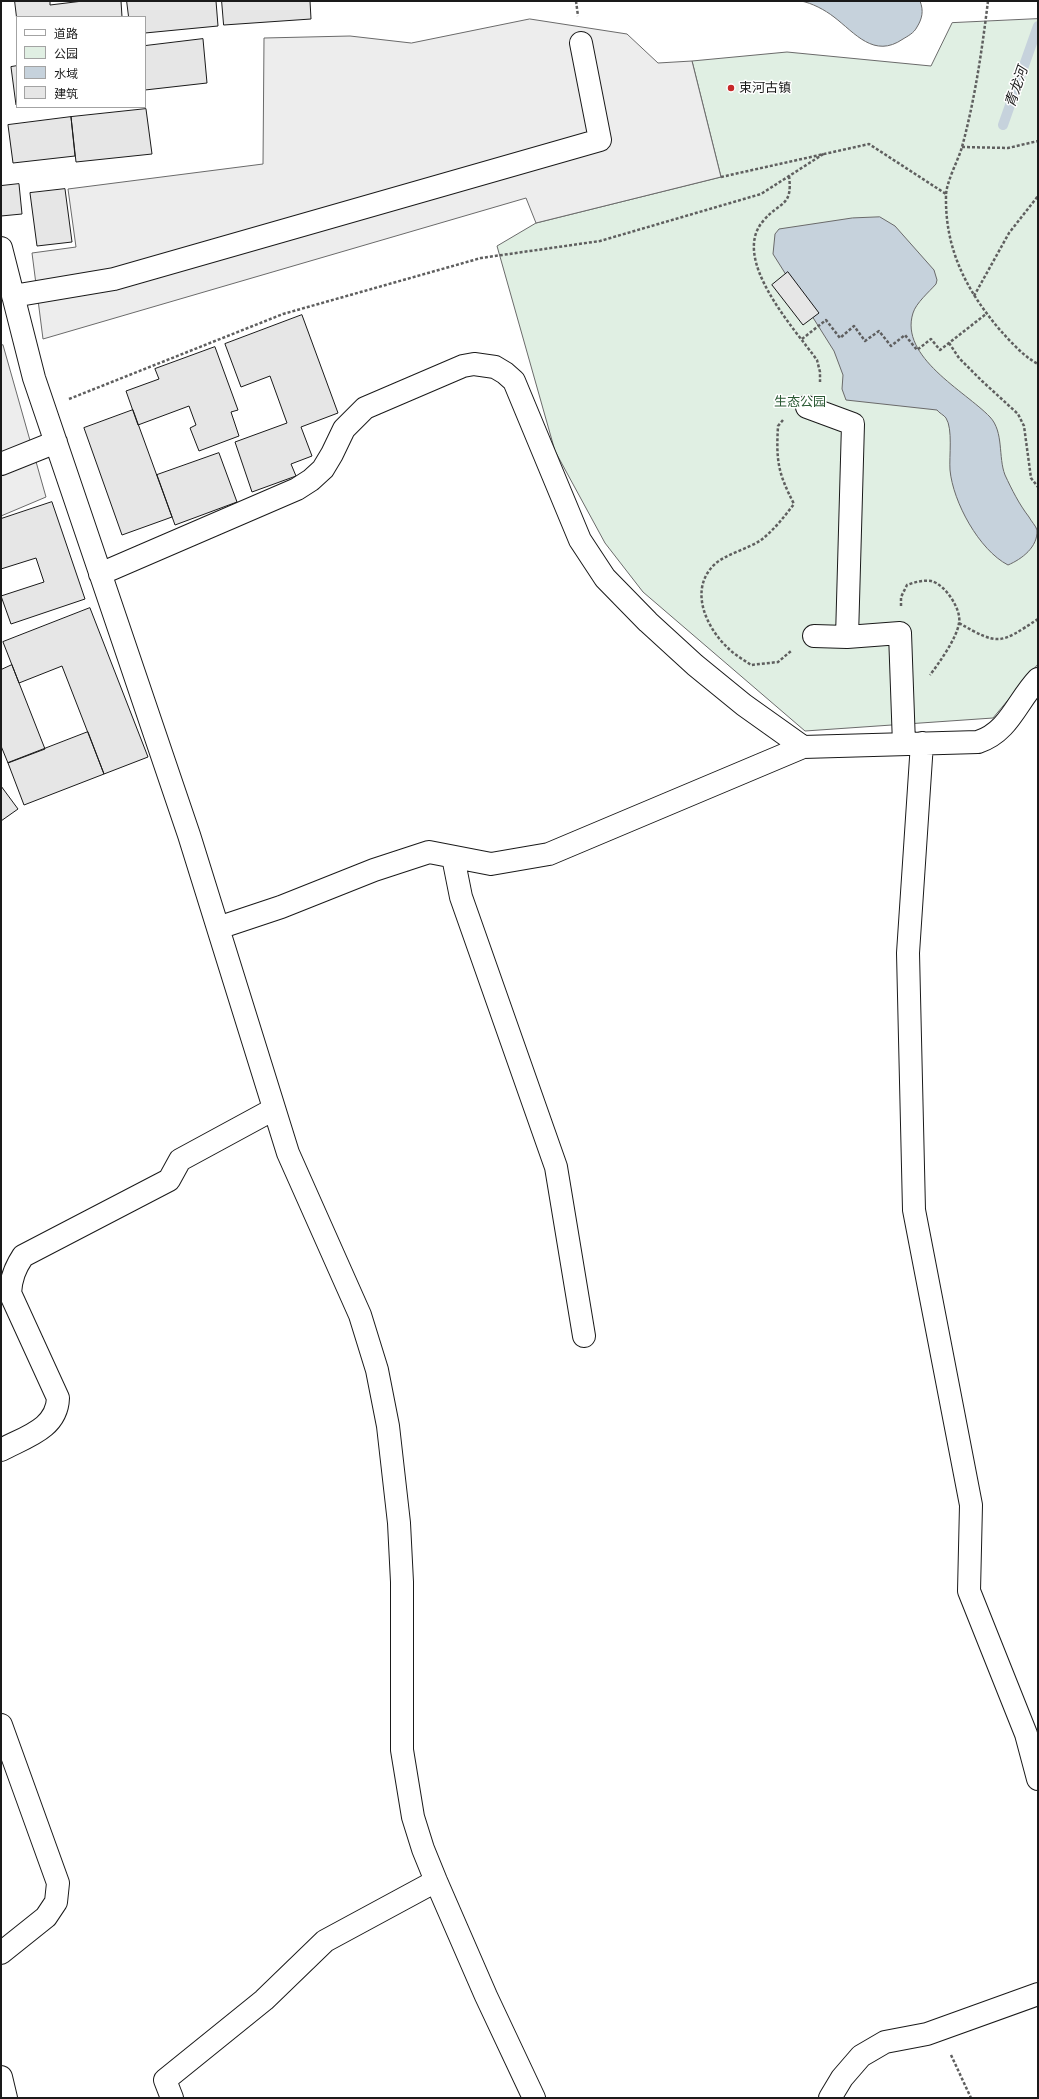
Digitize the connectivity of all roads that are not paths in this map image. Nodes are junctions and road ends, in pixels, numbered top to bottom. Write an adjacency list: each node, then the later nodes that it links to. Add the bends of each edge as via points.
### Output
1 (581, 43): 3 (street, via 600,140 114,278)
2 (1, 248): 3 (street)
3 (13, 296): 5 (street, via 34,378)
4 (807, 407): 9 (street, via 853,424)
5 (56, 442): 6 (street); 7 (street)
6 (1, 464)
7 (100, 574): 12 (street, via 298,489 322,469 344,429 364,408 463,366 485,364 505,373 514,381 580,540 605,578 695,665 744,705); 14 (street)
8 (814, 636): 9 (street)
9 (847, 637): 11 (street, via 900,633)
10 (1038, 679): 11 (street, via 1004,727 988,738 978,742)
11 (913, 744): 12 (street); 19 (street, via 908,953 914,1210 971,1505 969,1591 1026,1734)
12 (803, 747): 13 (street, via 549,854 491,864)
13 (453, 857): 14 (street, via 430,852); 16 (street, via 461,896 556,1167)
14 (218, 928): 15 (street)
15 (274, 1109): 17 (street, via 180,1160 169,1180 23,1256 11,1280 10,1293 58,1398 58,1407 55,1416 43,1428); 20 (street, via 288,1153 360,1315 377,1370 388,1426 399,1523 402,1582 402,1750 413,1817)
16 (584, 1336)
17 (1, 1450)
18 (1, 1725): 21 (street, via 58,1883 56,1902 46,1917)
19 (1038, 1779)
20 (436, 1881): 25 (street, via 325,1941 264,2000 165,2080); 26 (street)
21 (1, 1953)
22 (1038, 1994): 27 (street, via 933,2031 885,2042 861,2056 842,2078)
23 (1, 2077): 24 (street)
24 (6, 2098)
25 (172, 2098)
26 (534, 2098)
27 (830, 2098)

